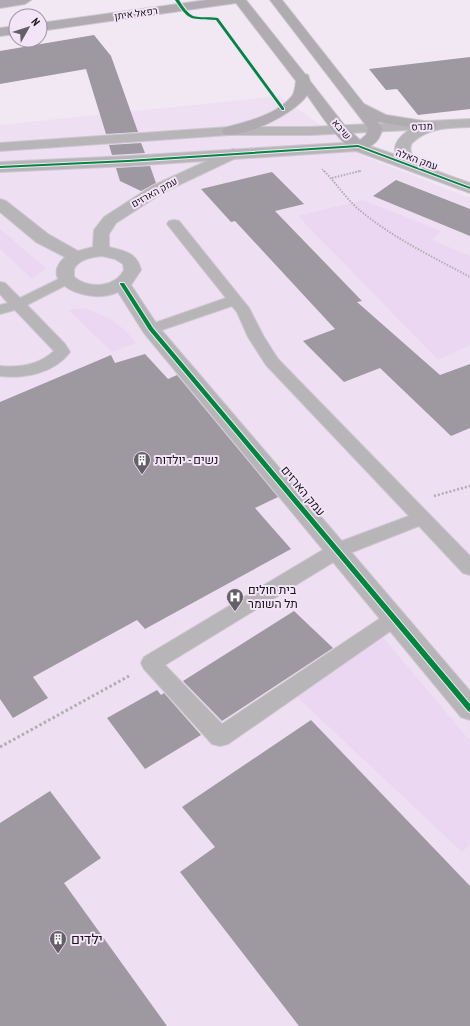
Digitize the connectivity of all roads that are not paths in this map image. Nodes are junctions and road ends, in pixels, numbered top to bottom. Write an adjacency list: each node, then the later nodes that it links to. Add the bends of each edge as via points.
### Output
1 (25, 0): 5 (main road)
2 (233, 0): 6 (main road, רפאל איתן)
3 (240, 0): 7 (main road, שיבא)
4 (276, 0): 8 (main road)
5 (0, 4)
6 (48, 25)
7 (302, 78): 12 (main road, שיבא); 13 (main road, via 301,93 297,99 268,118)
8 (356, 104): 10 (main road, via 382,119); 11 (main road)
9 (470, 123): 10 (street, מנדס)
10 (430, 126): 11 (street, מנדס); 18 (street, via 412,134 404,140 402,146 405,159)
11 (375, 128): 12 (street, מנדס); 14 (main road, שיבא, via 372,137)
12 (340, 129): 13 (street, מנדס); 14 (main road, שיבא)
13 (229, 131): 15 (street, מנדס)
14 (358, 146): 16 (street); 18 (street, עמק האלה)
15 (0, 147)
16 (233, 154): 17 (street); 22 (street, עמק הארזים, via 158,189 110,220 103,226 100,244)
17 (0, 167)
18 (422, 172): 19 (street, עמק האלה)
19 (470, 188)
20 (0, 204): 23 (street, via 42,238)
21 (174, 224): 27 (lane)
22 (102, 251): 23 (street); 25 (street, via 122,255 133,266 130,278)
23 (77, 257): 24 (street, via 65,268)
24 (67, 280): 25 (street, via 91,290 102,290); 28 (lane)
25 (122, 284): 30 (street, עמק הארזים)
26 (0, 286): 28 (lane)
27 (234, 300): 30 (lane); 32 (lane, via 244,311 272,362)
28 (19, 304): 29 (lane); 31 (lane, via 62,352 56,359 38,367 22,371)
29 (0, 310)
30 (151, 328): 33 (street, עמק הארזים)
31 (0, 370)
32 (422, 518): 33 (lane); 34 (lane)
33 (338, 550): 35 (street, עמק הארזים); 35 (lane, via 151,663 220,737)
34 (470, 568)
35 (395, 618): 36 (street, עמק הארזים)
36 (470, 709)

